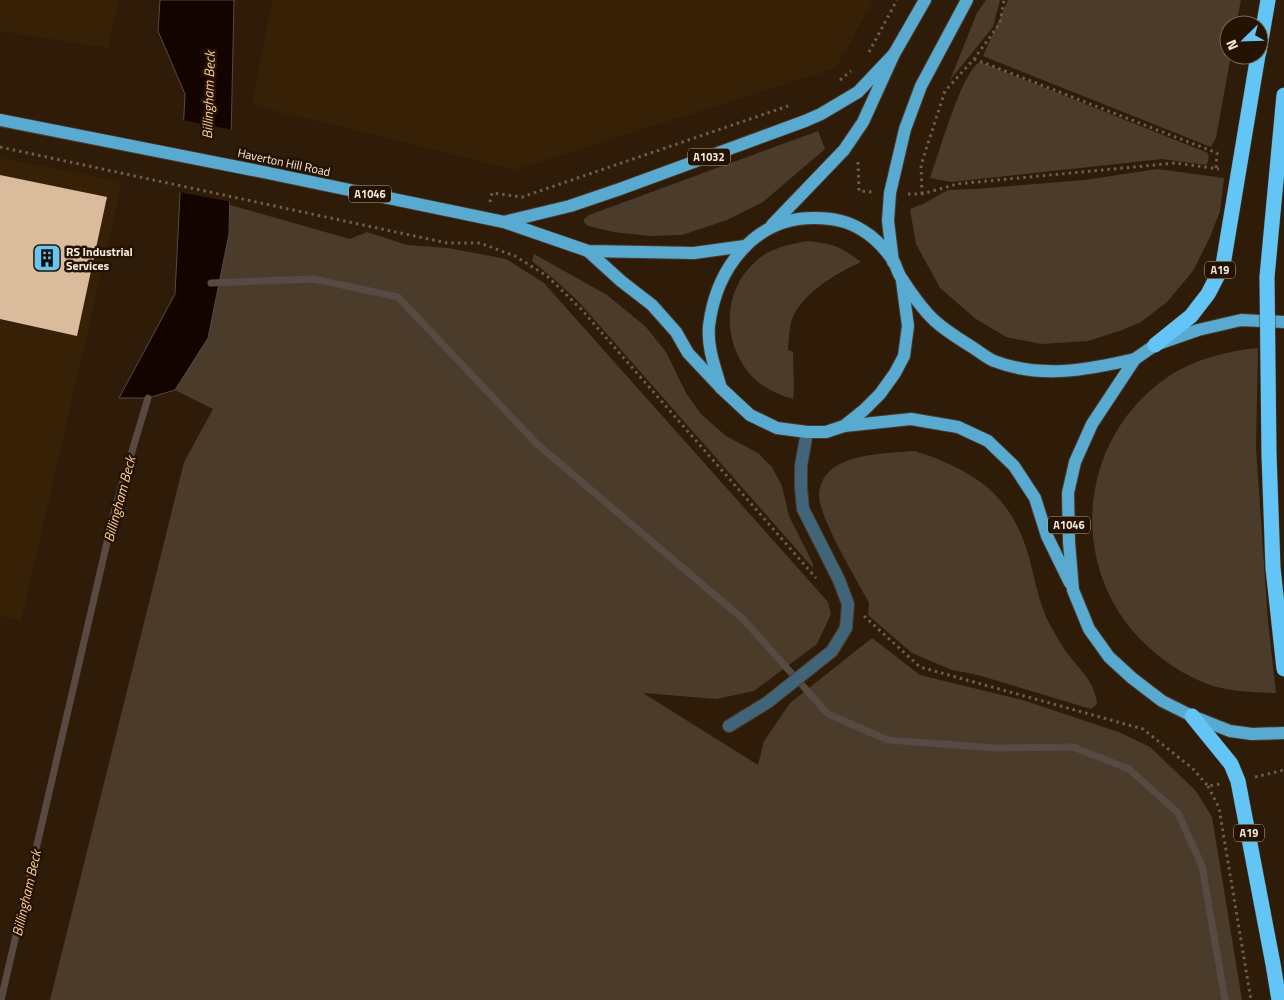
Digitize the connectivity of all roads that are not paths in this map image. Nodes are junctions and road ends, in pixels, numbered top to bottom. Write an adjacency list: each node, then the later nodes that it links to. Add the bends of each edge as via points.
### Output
1 (925, 0): 5 (main road, A1032)
2 (967, 0): 13 (main road, via 921,86 905,129 890,193 888,221)
3 (1268, 0): 4 (highway, A19)
4 (1265, 15)
5 (894, 54): 9 (main road, A1032, via 858,92 813,117 612,192); 10 (main road, A1032, via 863,122 844,150)
6 (1257, 65): 16 (highway, A19, via 1223,265 1208,294 1191,316)
7 (1284, 95): 22 (highway, bridge, via 1267,277 1273,568)
8 (0, 120): 9 (main road, Haverton Hill Road / A1046)
9 (504, 222): 12 (main road, Haverton Hill Road / A1046)
10 (771, 227): 11 (main road, A1046); 13 (main road, A1046, via 808,218 848,223 870,236)
11 (745, 246): 12 (main road, Haverton Hill Road / A1046, via 694,253); 18 (main road, A1046, via 718,287 709,327 710,353)
12 (588, 251): 18 (main road, Haverton Hill Road / A1046, via 652,305 676,332 688,353)
13 (893, 262): 14 (main road, A1046)
14 (901, 278): 17 (main road, A1046, via 934,320 993,360 1029,371 1067,372); 19 (main road, A1046, via 908,326 904,356 880,394)
15 (1284, 322): 16 (main road, A1046, via 1240,320)
16 (1155, 345): 17 (main road, A1046)
17 (1135, 359): 21 (main road, A1046, via 1092,424 1075,462 1068,493)
18 (722, 388): 20 (main road, A1046, via 750,415 777,428)
19 (844, 426): 20 (main road, A1046, via 826,432); 21 (main road, A1046, via 912,418 958,428 988,441 1014,466 1035,498 1047,536)
20 (807, 432): 24 (lane, via 801,466 803,509 848,604 846,628 832,650 768,702)
21 (1073, 590): 23 (main road, A1046, via 1089,629 1109,657 1162,701)
22 (1284, 669)
23 (1192, 716): 25 (main road, A1046, via 1230,731); 26 (highway, A19, via 1231,764 1238,781)
24 (729, 726)
25 (1284, 733)
26 (1278, 1000)

